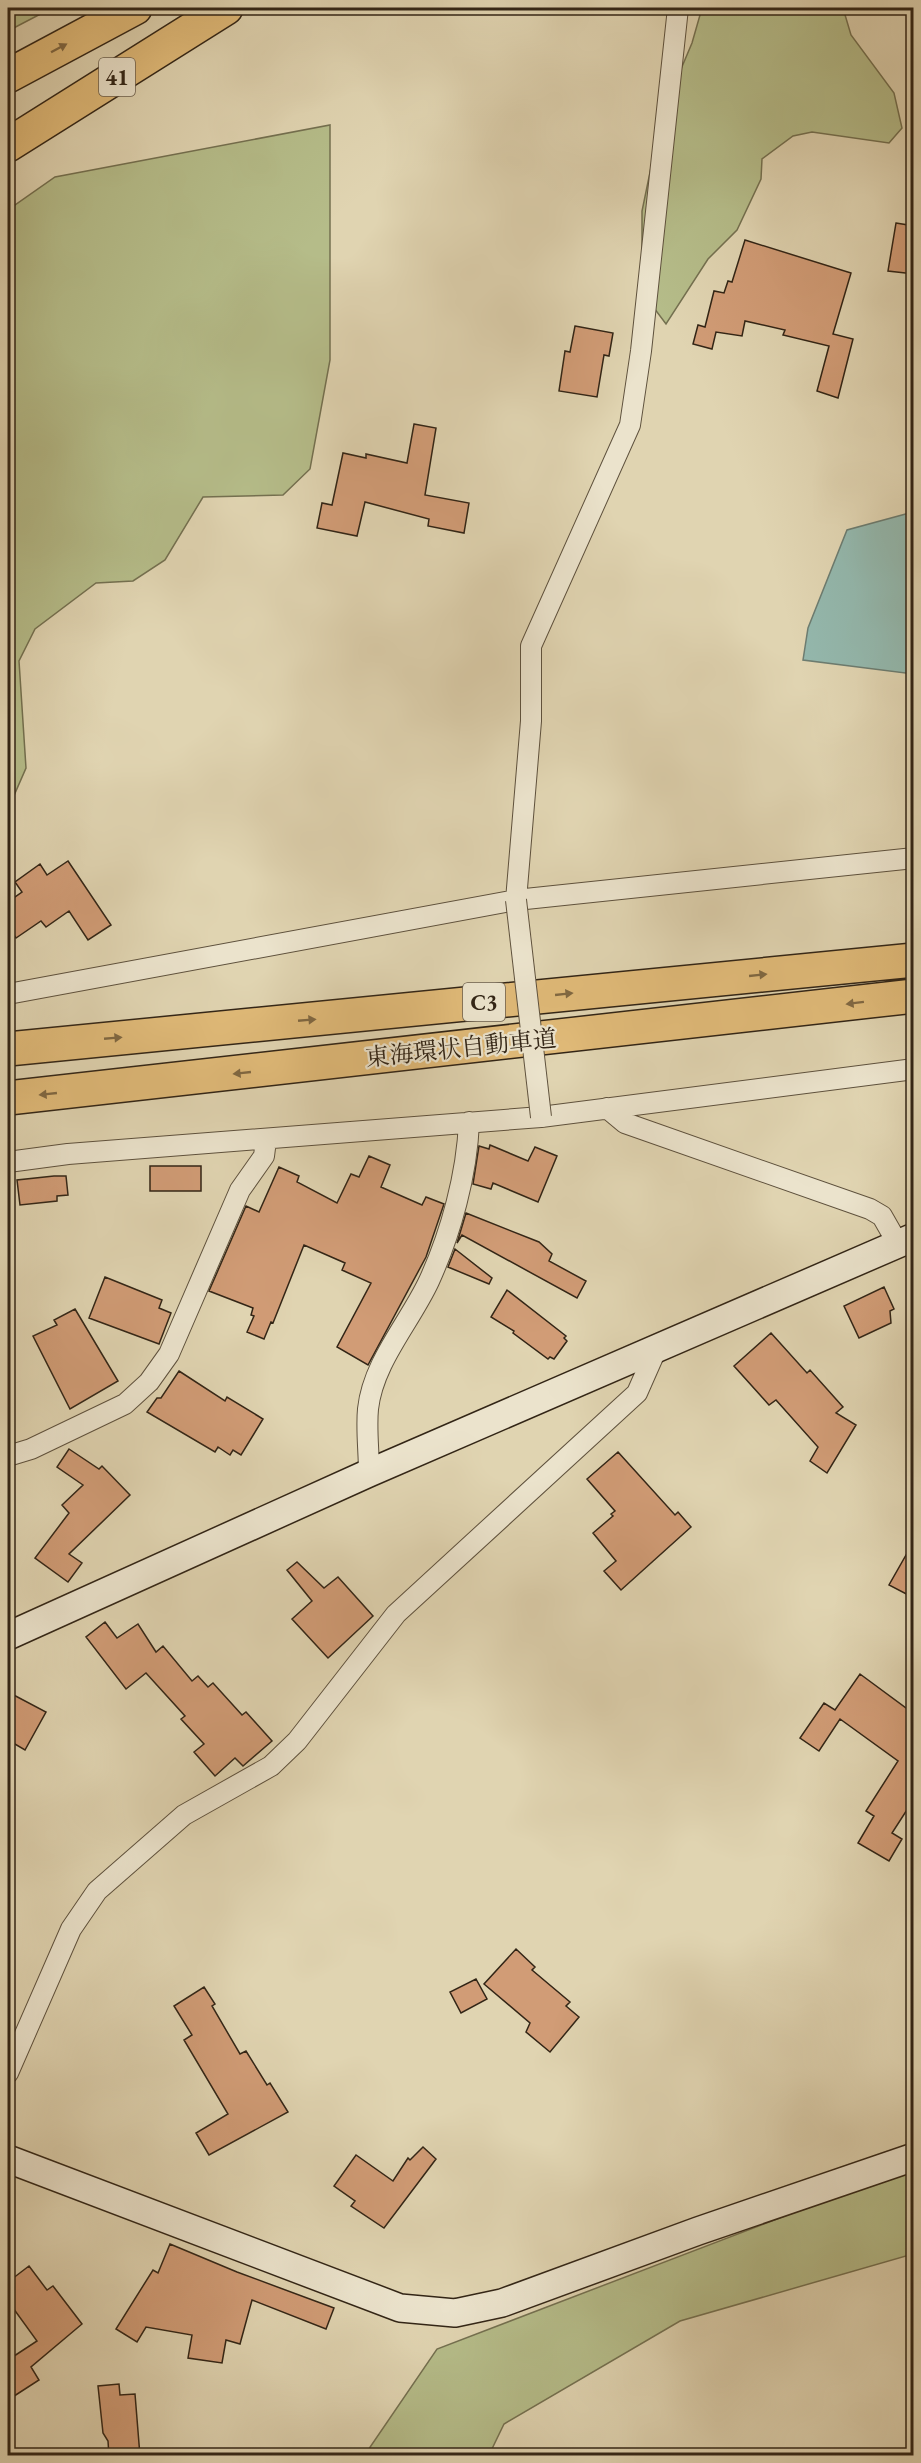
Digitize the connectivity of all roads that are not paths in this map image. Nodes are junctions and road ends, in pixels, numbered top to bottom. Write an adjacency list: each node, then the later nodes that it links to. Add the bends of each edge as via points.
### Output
1 (135, 8): 5 (highway, 41, one-way to 1)
2 (202, 8): 6 (highway, 41)
3 (226, 8): 7 (highway, 41)
4 (678, 8): 9 (street, via 630,425 531,646 531,721)
5 (8, 76)
6 (8, 129)
7 (8, 146)
8 (914, 858): 9 (street)
9 (516, 900): 11 (street); 17 (street, bridge)
10 (914, 960): 13 (highway, 東海環状自動車道 / C3, one-way to 10)
11 (8, 994)
12 (914, 996): 15 (highway, 東海環状自動車道 / C3, one-way to 15)
13 (8, 1049)
14 (914, 1069): 16 (street)
15 (8, 1098)
16 (607, 1108): 17 (street); 21 (street, via 625,1123 870,1209)
17 (541, 1117): 18 (street)
18 (469, 1122): 19 (street); 24 (street, via 468,1152 433,1271 384,1359 368,1407)
19 (266, 1140): 20 (street); 23 (street, via 264,1156 240,1190 169,1354 149,1382 125,1404)
20 (8, 1162)
21 (906, 1241): 22 (street)
22 (656, 1350): 24 (street); 26 (street, via 637,1393 396,1614 297,1741 271,1766 184,1815 97,1891 71,1929)
23 (8, 1456)
24 (369, 1473): 25 (street)
25 (8, 1636)
26 (8, 2073)
27 (914, 2157): 28 (street, via 502,2303 454,2313 400,2308)
28 (8, 2158)

